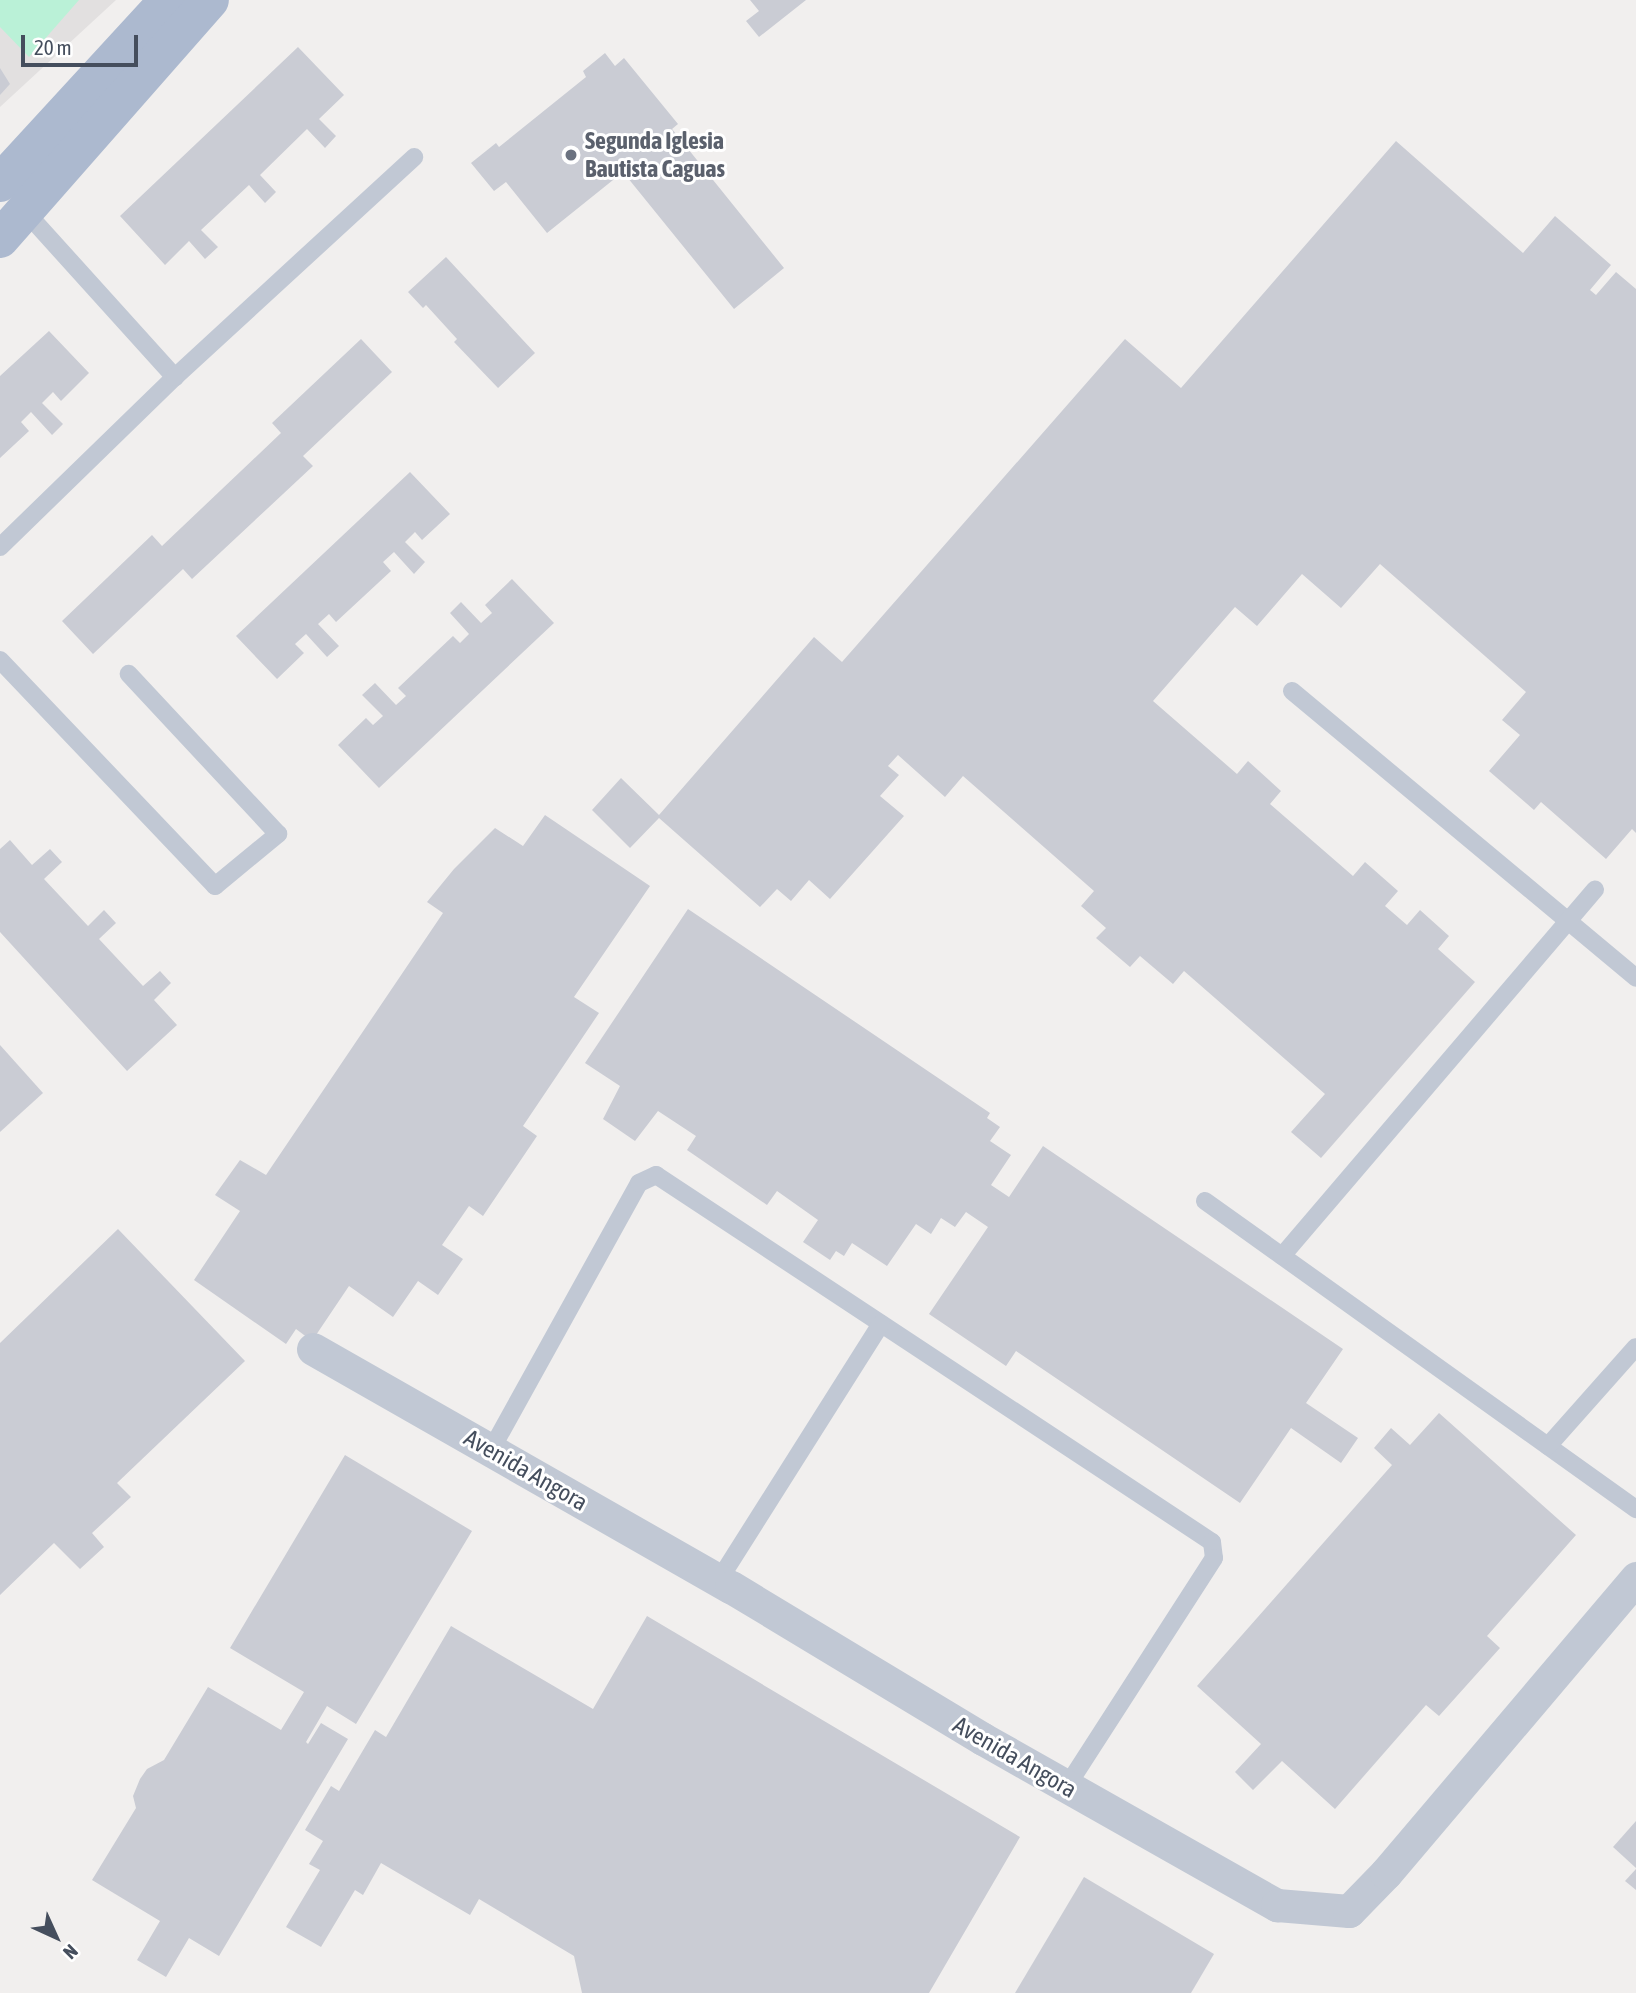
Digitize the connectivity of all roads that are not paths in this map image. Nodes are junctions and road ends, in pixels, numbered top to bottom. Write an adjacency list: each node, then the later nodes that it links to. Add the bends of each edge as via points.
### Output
1 (168, 0): 4 (main road)
2 (210, 0): 4 (main road)
3 (414, 157): 5 (lane)
4 (6, 204): 5 (lane)
5 (176, 377): 6 (lane)
6 (0, 547)
7 (0, 660): 8 (lane, via 215,886 278,834)
8 (129, 674)
9 (1292, 691): 11 (lane)
10 (1595, 889): 11 (lane)
11 (1567, 921): 12 (lane); 14 (lane)
12 (1636, 978)
13 (1205, 1201): 14 (lane)
14 (1282, 1256): 18 (lane)
15 (881, 1324): 19 (lane, via 656,1175 639,1183); 22 (lane); 23 (lane, via 1212,1542 1214,1558)
16 (1636, 1347): 18 (lane)
17 (313, 1349): 19 (street, Avenida Angora)
18 (1548, 1446): 20 (lane)
19 (491, 1450): 22 (street, Avenida Angora)
20 (1636, 1509)
21 (1636, 1578): 23 (street, Avenida Angora, via 1349,1911 1277,1905)
22 (719, 1580): 23 (street, Avenida Angora)
23 (1067, 1786)

